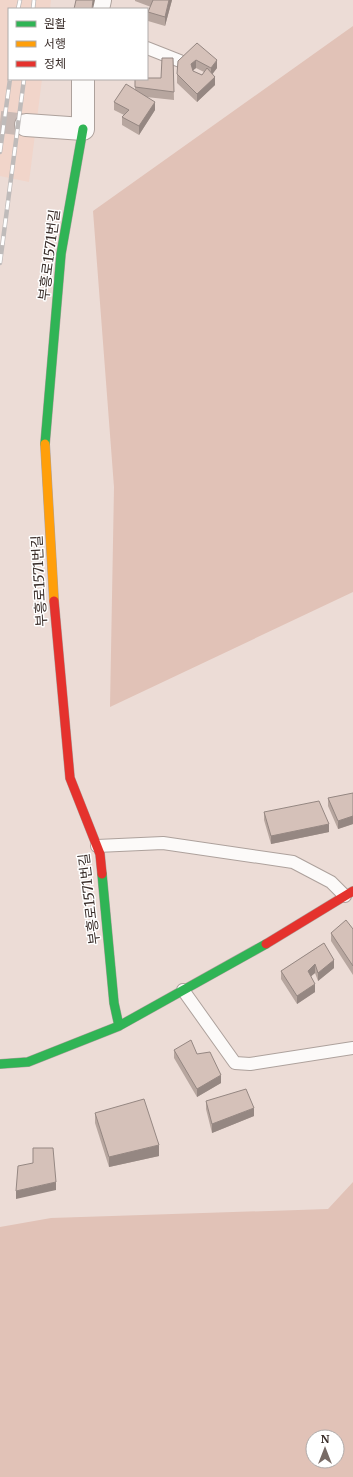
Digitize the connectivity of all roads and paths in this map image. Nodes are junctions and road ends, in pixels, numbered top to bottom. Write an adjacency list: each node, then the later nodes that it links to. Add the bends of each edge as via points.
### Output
1 (148, 48): 2 (lane)
2 (180, 61)
3 (83, 80): 5 (street)
4 (26, 125): 5 (street)
5 (83, 129): 6 (street, 부흥로1571번길, via 61,254 45,436 56,629 70,778)
6 (97, 846): 7 (lane, via 163,843 293,862); 9 (street, 부흥로1571번길, via 100,854 114,1003)
7 (349, 894): 8 (street, via 292,930)
8 (183, 990): 9 (street); 10 (lane, via 235,1063 250,1064)
9 (119, 1026): 11 (street, via 28,1062)
10 (353, 1048)
11 (0, 1064)

